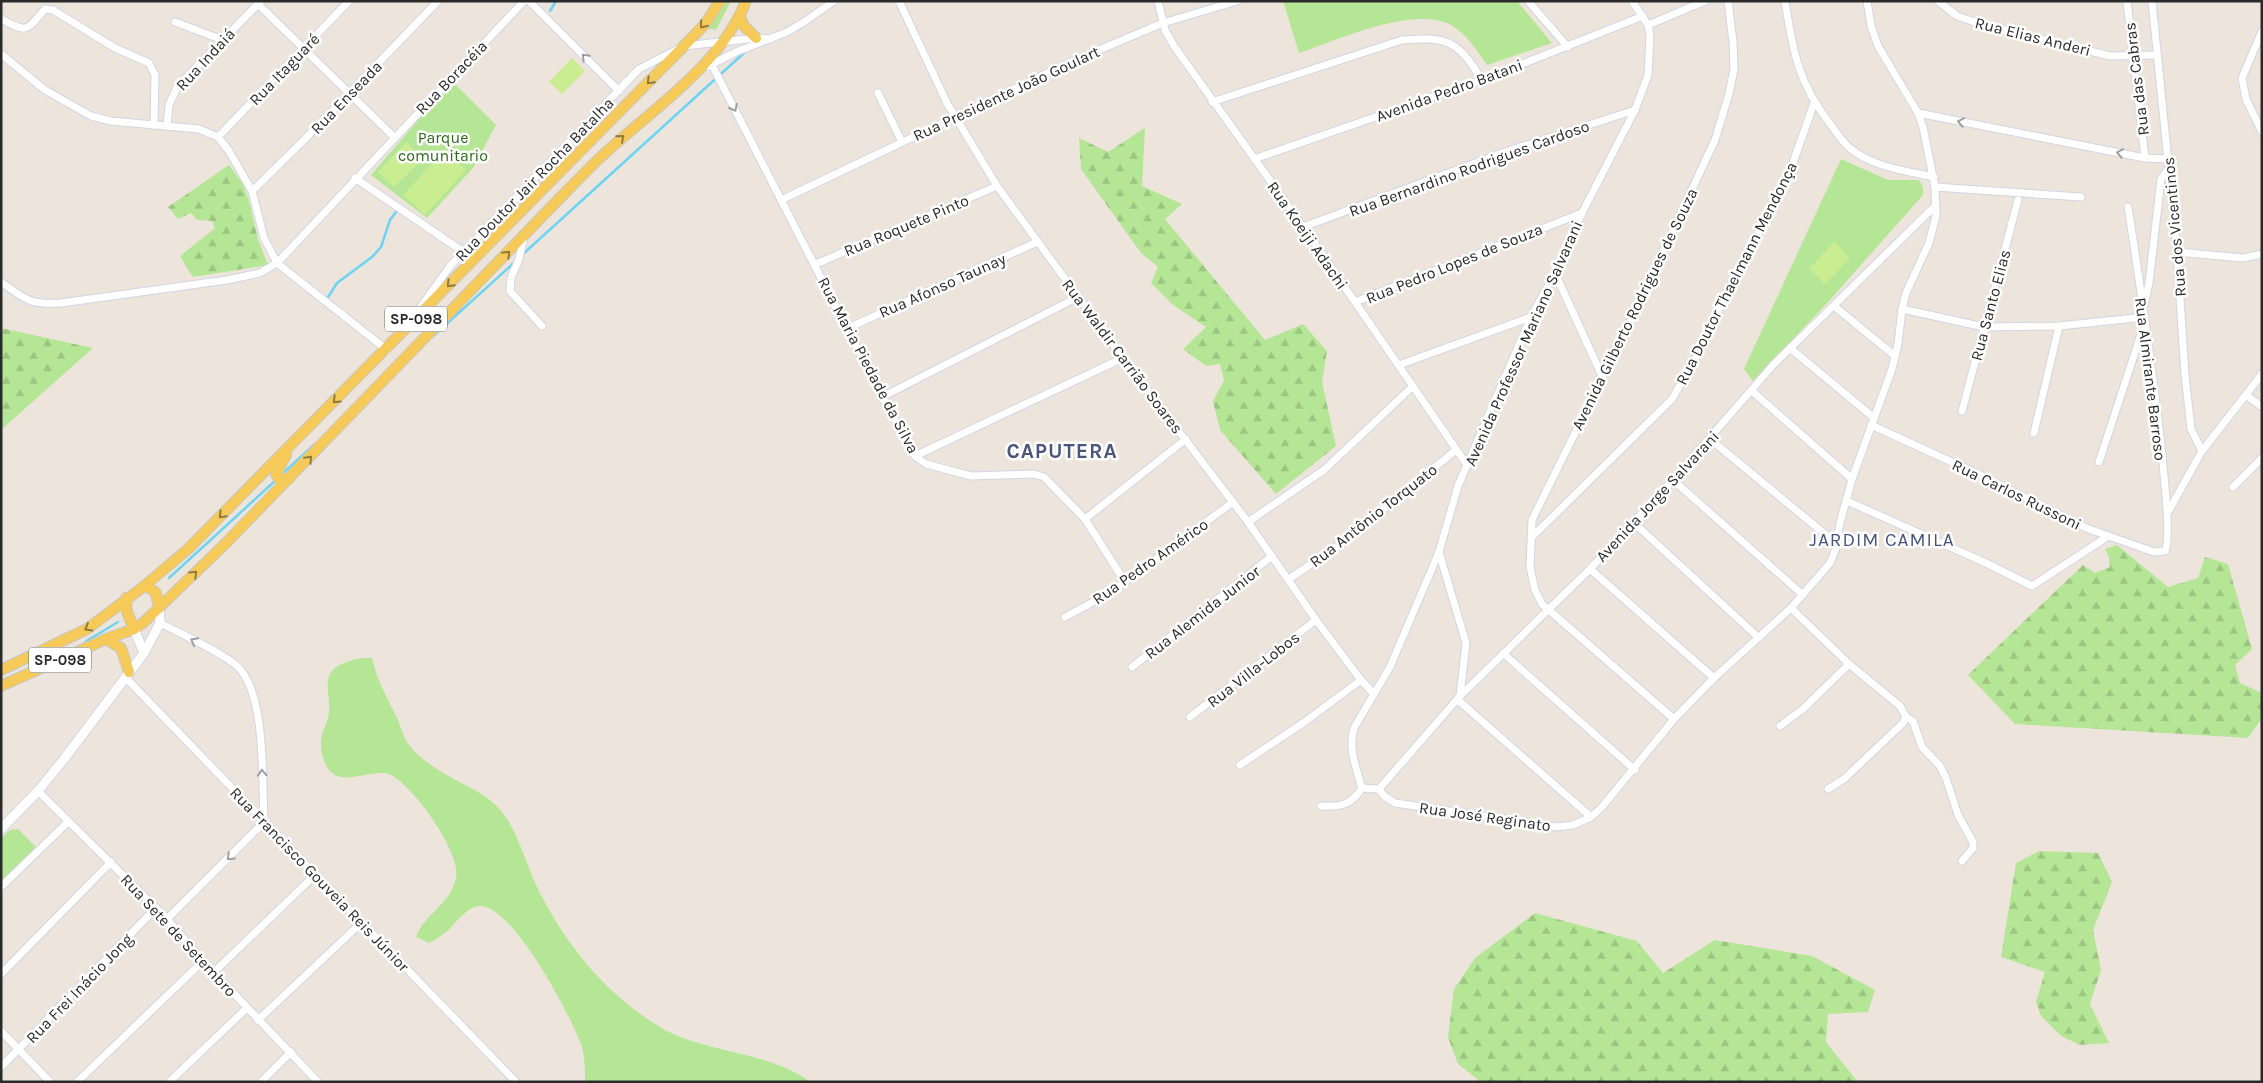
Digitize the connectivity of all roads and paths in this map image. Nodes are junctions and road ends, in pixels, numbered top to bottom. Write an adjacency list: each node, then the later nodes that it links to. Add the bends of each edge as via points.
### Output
1 (349, 1): 34 (street, Rua Itaguaré)
2 (438, 1): 42 (street, Rua Enseada)
3 (524, 1): 53 (street, Rua Boracéia)
4 (529, 1): 41 (street, one-way to 4)
5 (720, 1): 32 (main road, SP-098, one-way to 32, via 705,24)
6 (746, 1): 21 (main road, SP-098)
7 (834, 1): 30 (street)
8 (899, 1): 48 (street, Rua Waldir Carrião Soares)
9 (1158, 1): 25 (street, Rua Koeiji Adachi)
10 (1237, 1): 25 (street, Rua Presidente João Goulart)
11 (1528, 1): 33 (street)
12 (1632, 1): 22 (street)
13 (1705, 1): 26 (street)
14 (1728, 1): 97 (street, Avenida Gilberto Rodrigues de Souza, via 1734,69 1730,94 1715,140)
15 (1785, 1): 45 (street, via 1802,80)
16 (1866, 1): 47 (street, Rua José Reginato, via 1878,46)
17 (1938, 1): 37 (street, Rua Elias Anderi, via 1956,16 1980,24 2110,56)
18 (2127, 1): 37 (street, Rua das Cabras)
19 (2152, 1): 36 (street, Rua dos Vicentinos)
20 (259, 3): 29 (street, Rua Indaiá); 34 (street)
21 (740, 16): 28 (main road, via 744,26); 31 (main road, SP-098)
22 (1642, 16): 26 (street); 33 (street, Avenida Pedro Batani)
23 (1, 18): 49 (street, via 23,29 28,28 45,10 53,10 115,48 149,63 155,75)
24 (175, 22): 29 (street)
25 (1163, 23): 44 (street, Rua Koeiji Adachi, via 1174,46); 48 (street, Rua Presidente João Goulart, via 1075,60)
26 (1648, 25): 46 (street, Avenida Professor Mariano Salvarani, via 1648,75)
27 (2262, 31): 51 (street, via 2242,78 2246,99)
28 (756, 38): 30 (street); 31 (street)
29 (223, 40): 50 (street, Rua Indaiá, via 177,87 169,106)
30 (771, 40): 38 (street, via 736,52)
31 (721, 43): 32 (street); 39 (main road, SP-098)
32 (684, 46): 41 (street, Rua Doutor Jair Rocha Batalha, via 639,69); 90 (main road, SP-098, one-way to 90)
33 (1568, 47): 40 (street, Avenida Pedro Batani)
34 (304, 49): 42 (street); 52 (street, Rua Itaguaré)
35 (1, 54): 49 (street, via 44,90 82,112 111,121)
36 (2157, 54): 37 (street, Rua Elias Anderi); 57 (street, Rua dos Vicentinos)
37 (2133, 56): 56 (street, Rua das Cabras)
38 (712, 65): 39 (street); 65 (street, Rua Maria Piedade da Silva, one-way to 65)
39 (696, 72): 71 (main road, SP-098, one-way to 39, via 610,148)
40 (1482, 80): 44 (street, via 1460,49 1434,39 1402,40); 55 (street, Avenida Pedro Batani)
41 (619, 91): 74 (street, Rua Doutor Jair Rocha Batalha)
42 (351, 93): 53 (street); 63 (street, Rua Enseada)
43 (878, 93): 54 (street)
44 (1212, 102): 55 (street, Rua Koeiji Adachi)
45 (1814, 103): 59 (street, via 1851,150 1895,169); 126 (street, Rua Doutor Thaelmann Mendonça, via 1789,174 1672,399)
46 (1635, 110): 69 (street, Avenida Professor Mariano Salvarani); 70 (street, Rua Bernardino Rodrigues Cardoso, via 1505,152)
47 (1918, 113): 56 (street, one-way to 47); 59 (street, Rua José Reginato, via 1928,142)
48 (955, 118): 54 (street, Rua Presidente João Goulart); 61 (street, Rua Waldir Carrião Soares)
49 (154, 125): 50 (street)
50 (167, 126): 52 (street, via 199,130)
51 (2262, 132)
52 (218, 137): 63 (street)
53 (394, 137): 60 (street, Rua Boracéia)
54 (902, 142): 65 (street, Rua Presidente João Goulart)
55 (1254, 158): 70 (street, Rua Koeiji Adachi)
56 (2145, 158): 57 (street)
57 (2168, 159): 58 (street, Rua dos Vicentinos)
58 (2169, 168): 73 (street, Rua dos Vicentinos); 84 (street, via 2161,180)
59 (1934, 177): 62 (street, Rua José Reginato)
60 (356, 178): 74 (street); 76 (street, Rua Boracéia)
61 (997, 186): 72 (street, Rua Waldir Carrião Soares); 77 (street, Rua Roquete Pinto)
62 (1935, 187): 64 (street); 67 (street, Rua José Reginato)
63 (252, 191): 76 (street, via 264,238)
64 (2081, 197)
65 (781, 200): 77 (street, Rua Maria Piedade da Silva)
66 (2018, 200): 88 (street, Rua Santo Elias)
67 (1936, 205): 82 (street, Avenida Jorge Salvarani); 83 (street, Rua José Reginato, via 1929,243 1906,292)
68 (2128, 207): 84 (street, Rua Almirante Barroso)
69 (1582, 212): 78 (street, Avenida Professor Mariano Salvarani); 81 (street, Rua Pedro Lopes de Souza)
70 (1303, 228): 81 (street, Rua Koeiji Adachi)
71 (524, 236): 86 (street, via 510,291); 116 (main road, SP-098, one-way to 71)
72 (1037, 242): 80 (street, Rua Waldir Carrião Soares); 89 (street, Rua Afonso Taunay)
73 (2177, 252): 75 (street, via 2243,258); 111 (street, Rua dos Vicentinos, via 2191,429)
74 (465, 253): 90 (street, Rua Doutor Jair Rocha Batalha, via 443,275)
75 (2262, 254)
76 (277, 263): 79 (street, via 260,273 227,280 61,303 30,302); 92 (street)
77 (816, 264): 89 (street, Rua Maria Piedade da Silva)
78 (1555, 273): 85 (street, Avenida Professor Mariano Salvarani); 97 (street)
79 (1, 282)
80 (1078, 297): 94 (street, Rua Waldir Carrião Soares); 101 (street)
81 (1355, 302): 95 (street, Rua Koeiji Adachi)
82 (1834, 306): 91 (street, Avenida Jorge Salvarani); 93 (street)
83 (1902, 309): 88 (street); 93 (street, Rua José Reginato)
84 (2144, 316): 87 (street); 114 (street); 122 (street, Rua Almirante Barroso)
85 (1531, 317): 95 (street); 115 (street, Avenida Professor Mariano Salvarani)
86 (542, 326)
87 (2059, 326): 88 (street); 106 (street)
88 (1984, 327): 103 (street, Rua Santo Elias)
89 (848, 328): 101 (street, Rua Maria Piedade da Silva)
90 (402, 333): 92 (main road, SP-098)
91 (1790, 348): 99 (street, Avenida Jorge Salvarani); 104 (street)
92 (387, 350): 107 (main road, SP-098, one-way to 107)
93 (1895, 356): 104 (street, Rua José Reginato)
94 (1123, 358): 108 (street, Rua Waldir Carrião Soares); 112 (street)
95 (1399, 365): 98 (street, Rua Koeiji Adachi)
96 (2262, 374): 100 (street)
97 (1602, 376): 126 (street, Avenida Gilberto Rodrigues de Souza, via 1533,518)
98 (1414, 386): 110 (street, Rua Koeiji Adachi); 124 (street, via 1324,470)
99 (1752, 391): 109 (street, Avenida Jorge Salvarani); 117 (street)
100 (2246, 394): 102 (street); 111 (street)
101 (882, 397): 112 (street, Rua Maria Piedade da Silva)
102 (2262, 407)
103 (1962, 411)
104 (1874, 417): 105 (street, Rua José Reginato)
105 (1871, 425): 117 (street, Rua José Reginato); 127 (street, Rua Carlos Russoni)
106 (2034, 433)
107 (298, 437): 116 (main road, via 276,471 278,478); 135 (main road, SP-098, one-way to 135, via 207,531)
108 (1186, 439): 121 (street, Rua Waldir Carrião Soares); 123 (street)
109 (1710, 439): 118 (street, Avenida Jorge Salvarani); 128 (street)
110 (1456, 450): 115 (street, Rua Koeiji Adachi); 133 (street, Rua Antônio Torquato, via 1342,543)
111 (2202, 451): 122 (street)
112 (915, 456): 123 (street, Rua Maria Piedade da Silva, via 926,464 970,476 1044,476)
113 (2262, 458): 119 (street)
114 (2099, 462)
115 (1468, 465): 130 (street, Avenida Professor Mariano Salvarani, via 1458,486)
116 (289, 479): 138 (main road, SP-098, one-way to 116)
117 (1852, 479): 120 (street, Rua José Reginato)
118 (1674, 480): 125 (street, Avenida Jorge Salvarani); 136 (street)
119 (2233, 487)
120 (1847, 501): 127 (street, via 2032,586); 128 (street, Rua José Reginato)
121 (1233, 502): 124 (street, Rua Waldir Carrião Soares); 134 (street, Rua Pedro Américo)
122 (2168, 512): 129 (street, Rua Almirante Barroso, via 2168,546)
123 (1085, 519): 134 (street, Rua Maria Piedade da Silva)
124 (1248, 522): 131 (street, Rua Waldir Carrião Soares)
125 (1633, 522): 132 (street, Avenida Jorge Salvarani); 145 (street)
126 (1532, 537): 140 (street, Avenida Gilberto Rodrigues de Souza, via 1530,567 1535,590)
127 (2107, 537): 129 (street, Rua Carlos Russoni, via 2154,552)
128 (1837, 544): 136 (street, Rua José Reginato, via 1830,563)
129 (2165, 551)
130 (1439, 552): 156 (street, Avenida Professor Mariano Salvarani, via 1390,667); 157 (street, via 1466,643)
131 (1272, 556): 133 (street, Rua Waldir Carrião Soares); 150 (street, Rua Alemida Junior)
132 (1590, 569): 140 (street, Avenida Jorge Salvarani); 153 (street)
133 (1289, 580): 142 (street, Rua Waldir Carrião Soares)
134 (1125, 582): 141 (street, Rua Pedro Américo)
135 (143, 587): 137 (main road, SP-098); 138 (main road, via 156,593)
136 (1803, 595): 139 (street, Rua José Reginato)
137 (126, 598): 144 (main road, via 127,612); 151 (main road, SP-098, one-way to 151, via 87,629)
138 (160, 608): 143 (street); 144 (main road, SP-098)
139 (1791, 608): 145 (street, Rua José Reginato); 149 (street)
140 (1548, 610): 148 (street, Avenida Jorge Salvarani); 160 (street, Avenida Gilberto Rodrigues de Souza)
141 (1064, 617)
142 (1316, 620): 154 (street, Rua Waldir Carrião Soares); 158 (street, Rua Villa-Lobos)
143 (160, 623): 147 (street); 171 (street, one-way to 143, via 259,721 248,680 229,660)
144 (134, 628): 146 (main road, SP-098); 147 (street)
145 (1758, 637): 153 (street, Rua José Reginato)
146 (106, 639): 152 (main road, via 121,648); 155 (main road, SP-098)
147 (144, 653): 152 (street)
148 (1504, 654): 157 (street, Avenida Jorge Salvarani); 163 (street)
149 (1849, 664): 159 (street, via 1900,706); 161 (street, via 1803,709)
150 (1132, 667)
151 (1, 670)
152 (127, 674): 167 (street); 171 (street, Rua Francisco Gouveia Reis Júnior)
153 (1714, 678): 160 (street, Rua José Reginato)
154 (1361, 680): 156 (street, Rua Waldir Carrião Soares); 162 (street)
155 (1, 686)
156 (1374, 694): 164 (street, Avenida Professor Mariano Salvarani, via 1352,736 1353,760)
157 (1459, 698): 165 (street, Avenida Jorge Salvarani); 169 (street)
158 (1190, 717)
159 (1906, 717): 166 (street, via 1844,778); 173 (street, via 1916,726 1922,748 1940,766 1958,815 1973,842 1973,848)
160 (1674, 719): 163 (street, Rua José Reginato)
161 (1780, 726)
162 (1240, 765)
163 (1635, 770): 169 (street, Rua José Reginato)
164 (1362, 788): 165 (street); 168 (street, via 1346,805)
165 (1378, 789): 169 (street, Rua José Reginato, via 1395,803 1557,827 1574,825)
166 (1828, 789)
167 (38, 791): 170 (street, Rua Sete de Setembro); 172 (street)
168 (1321, 806)
169 (1591, 817)
170 (68, 822): 174 (street, Rua Sete de Setembro); 176 (street)
171 (264, 822): 175 (street, Rua Francisco Gouveia Reis Júnior); 178 (street, one-way to 178)
172 (1, 829)
173 (1962, 861)
174 (112, 862): 177 (street, Rua Sete de Setembro); 182 (street)
175 (315, 875): 179 (street, Rua Francisco Gouveia Reis Júnior); 181 (street)
176 (1, 887)
177 (156, 908): 178 (street, Rua Sete de Setembro); 186 (street, Rua Frei Inácio Jong)
178 (167, 919): 180 (street, Rua Sete de Setembro)
179 (362, 922): 184 (street); 194 (street, Rua Francisco Gouveia Reis Júnior)
180 (203, 961): 181 (street, Rua Sete de Setembro); 190 (street)
181 (214, 972): 183 (street, Rua Sete de Setembro)
182 (1, 974)
183 (247, 1008): 184 (street, Rua Sete de Setembro); 191 (street)
184 (258, 1020): 187 (street, Rua Sete de Setembro)
185 (1, 1032): 186 (street)
186 (19, 1050): 188 (street, Rua Frei Inácio Jong); 189 (street)
187 (291, 1052): 192 (street); 193 (street, Rua Sete de Setembro)
188 (1, 1067)
189 (50, 1082)
190 (77, 1082)
191 (169, 1082)
192 (261, 1082)
193 (318, 1082)
194 (516, 1082)

